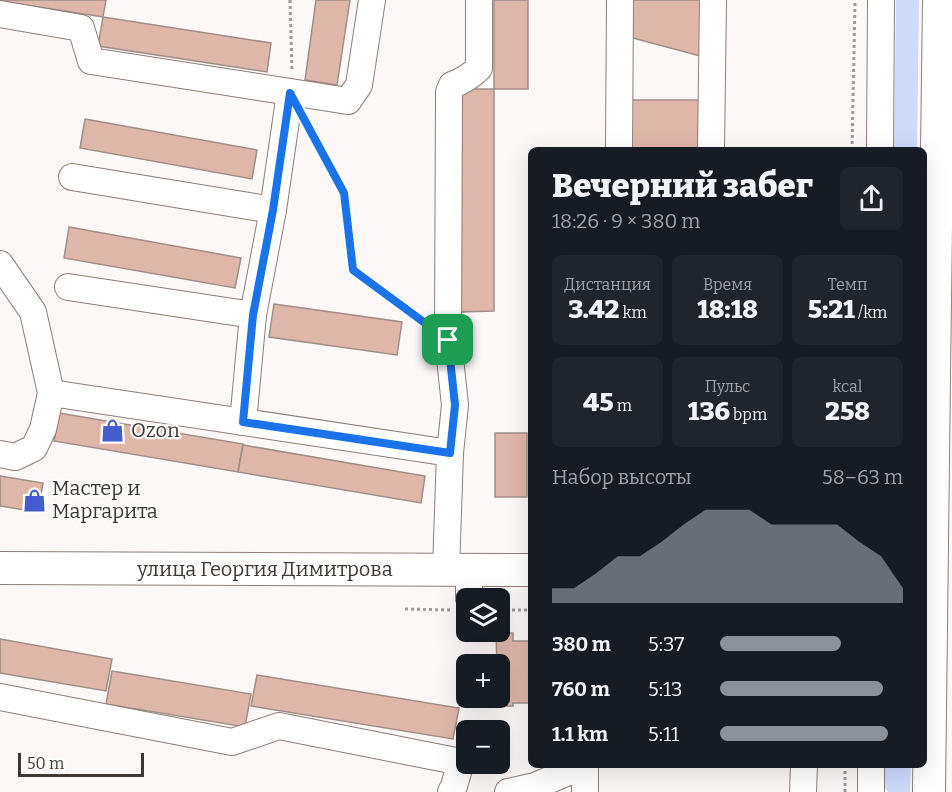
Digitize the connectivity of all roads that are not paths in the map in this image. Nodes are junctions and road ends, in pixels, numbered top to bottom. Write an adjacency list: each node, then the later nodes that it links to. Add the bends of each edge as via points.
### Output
1 (372, 0): 8 (street, via 359,85 348,101)
2 (478, 0): 19 (street, via 479,68 452,85 449,92 448,340 455,405)
3 (620, 0): 9 (street)
4 (713, 0): 10 (street)
5 (881, 0): 11 (street)
6 (939, 0): 21 (main road, via 937,244)
7 (0, 14): 8 (street, via 81,28 91,61)
8 (290, 93): 13 (street)
9 (619, 147)
10 (711, 147)
11 (880, 147)
12 (72, 177): 13 (street)
13 (273, 210): 16 (street)
14 (0, 264): 17 (street, via 33,312)
15 (68, 287): 16 (street)
16 (253, 315): 18 (street)
17 (51, 393): 18 (street); 20 (street, via 34,448 15,457)
18 (243, 422): 19 (street)
19 (450, 453): 26 (street)
20 (0, 454)
21 (928, 499): 22 (main road)
22 (936, 552): 25 (main road)
23 (0, 568): 26 (main road, улица Георгия Димитрова)
24 (528, 571): 26 (main road, улица Георгия Димитрова)
25 (936, 584): 27 (main road)
26 (460, 587)
27 (927, 632): 38 (main road)
28 (0, 698): 33 (street, via 231,742 279,726 461,762)
29 (578, 768): 34 (street, via 535,786)
30 (585, 768): 35 (street)
31 (804, 768): 36 (street)
32 (871, 768): 37 (street)
33 (458, 790)
34 (508, 792)
35 (585, 792)
36 (803, 792)
37 (871, 792)
38 (929, 792)

